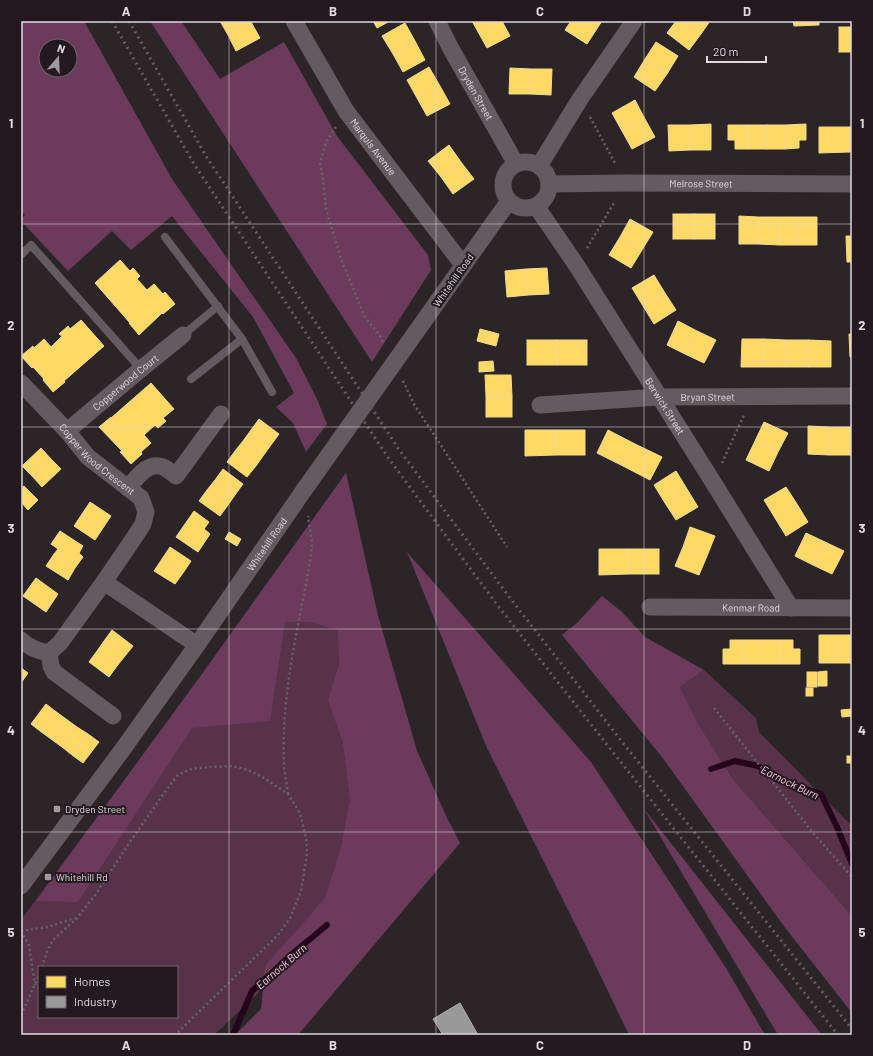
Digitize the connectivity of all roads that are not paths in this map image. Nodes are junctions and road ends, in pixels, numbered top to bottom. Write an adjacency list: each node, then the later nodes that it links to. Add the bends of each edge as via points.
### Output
1 (294, 21): 12 (street, Marquis Avenue, via 346,111)
2 (437, 21): 4 (street, Dryden Street)
3 (634, 21): 5 (street, via 580,99)
4 (516, 164): 5 (street, via 527,162); 8 (street, via 506,174 504,181 503,188)
5 (539, 166): 6 (street, via 548,177)
6 (549, 184): 7 (street, Melrose Street); 9 (street, via 546,197)
7 (852, 184)
8 (509, 201): 9 (street, via 522,208); 12 (street, Whitehill Road)
9 (536, 206): 20 (street, Berwick Street)
10 (166, 237): 13 (lane)
11 (21, 255): 16 (lane, via 31,246)
12 (463, 265): 31 (street, Whitehill Road, bridge)
13 (218, 306): 14 (lane); 15 (lane)
14 (183, 335): 16 (street, Copperwood Court)
15 (242, 339): 17 (lane); 19 (lane)
16 (141, 369): 24 (street, Copperwood Court)
17 (191, 379)
18 (21, 384): 24 (street, Copper Wood Crescent)
19 (272, 392)
20 (659, 396): 21 (street, Bryan Street); 22 (street, Bryan Street); 28 (street, Berwick Street)
21 (852, 396)
22 (540, 405)
23 (221, 414): 25 (street, via 176,476 163,467 152,465)
24 (67, 430): 25 (street, Copper Wood Crescent, via 88,457)
25 (128, 488): 26 (street, Copper Wood Crescent, via 141,498 146,512 143,524)
26 (104, 582): 31 (street); 32 (street, Copper Wood Crescent, via 60,643)
27 (650, 608): 28 (street, Kenmar Road)
28 (791, 608): 29 (street, Kenmar Road)
29 (852, 608)
30 (21, 640): 32 (street, via 37,651)
31 (197, 644): 34 (street, Whitehill Road)
32 (49, 653): 33 (street, via 54,672)
33 (112, 716)
34 (21, 886)

